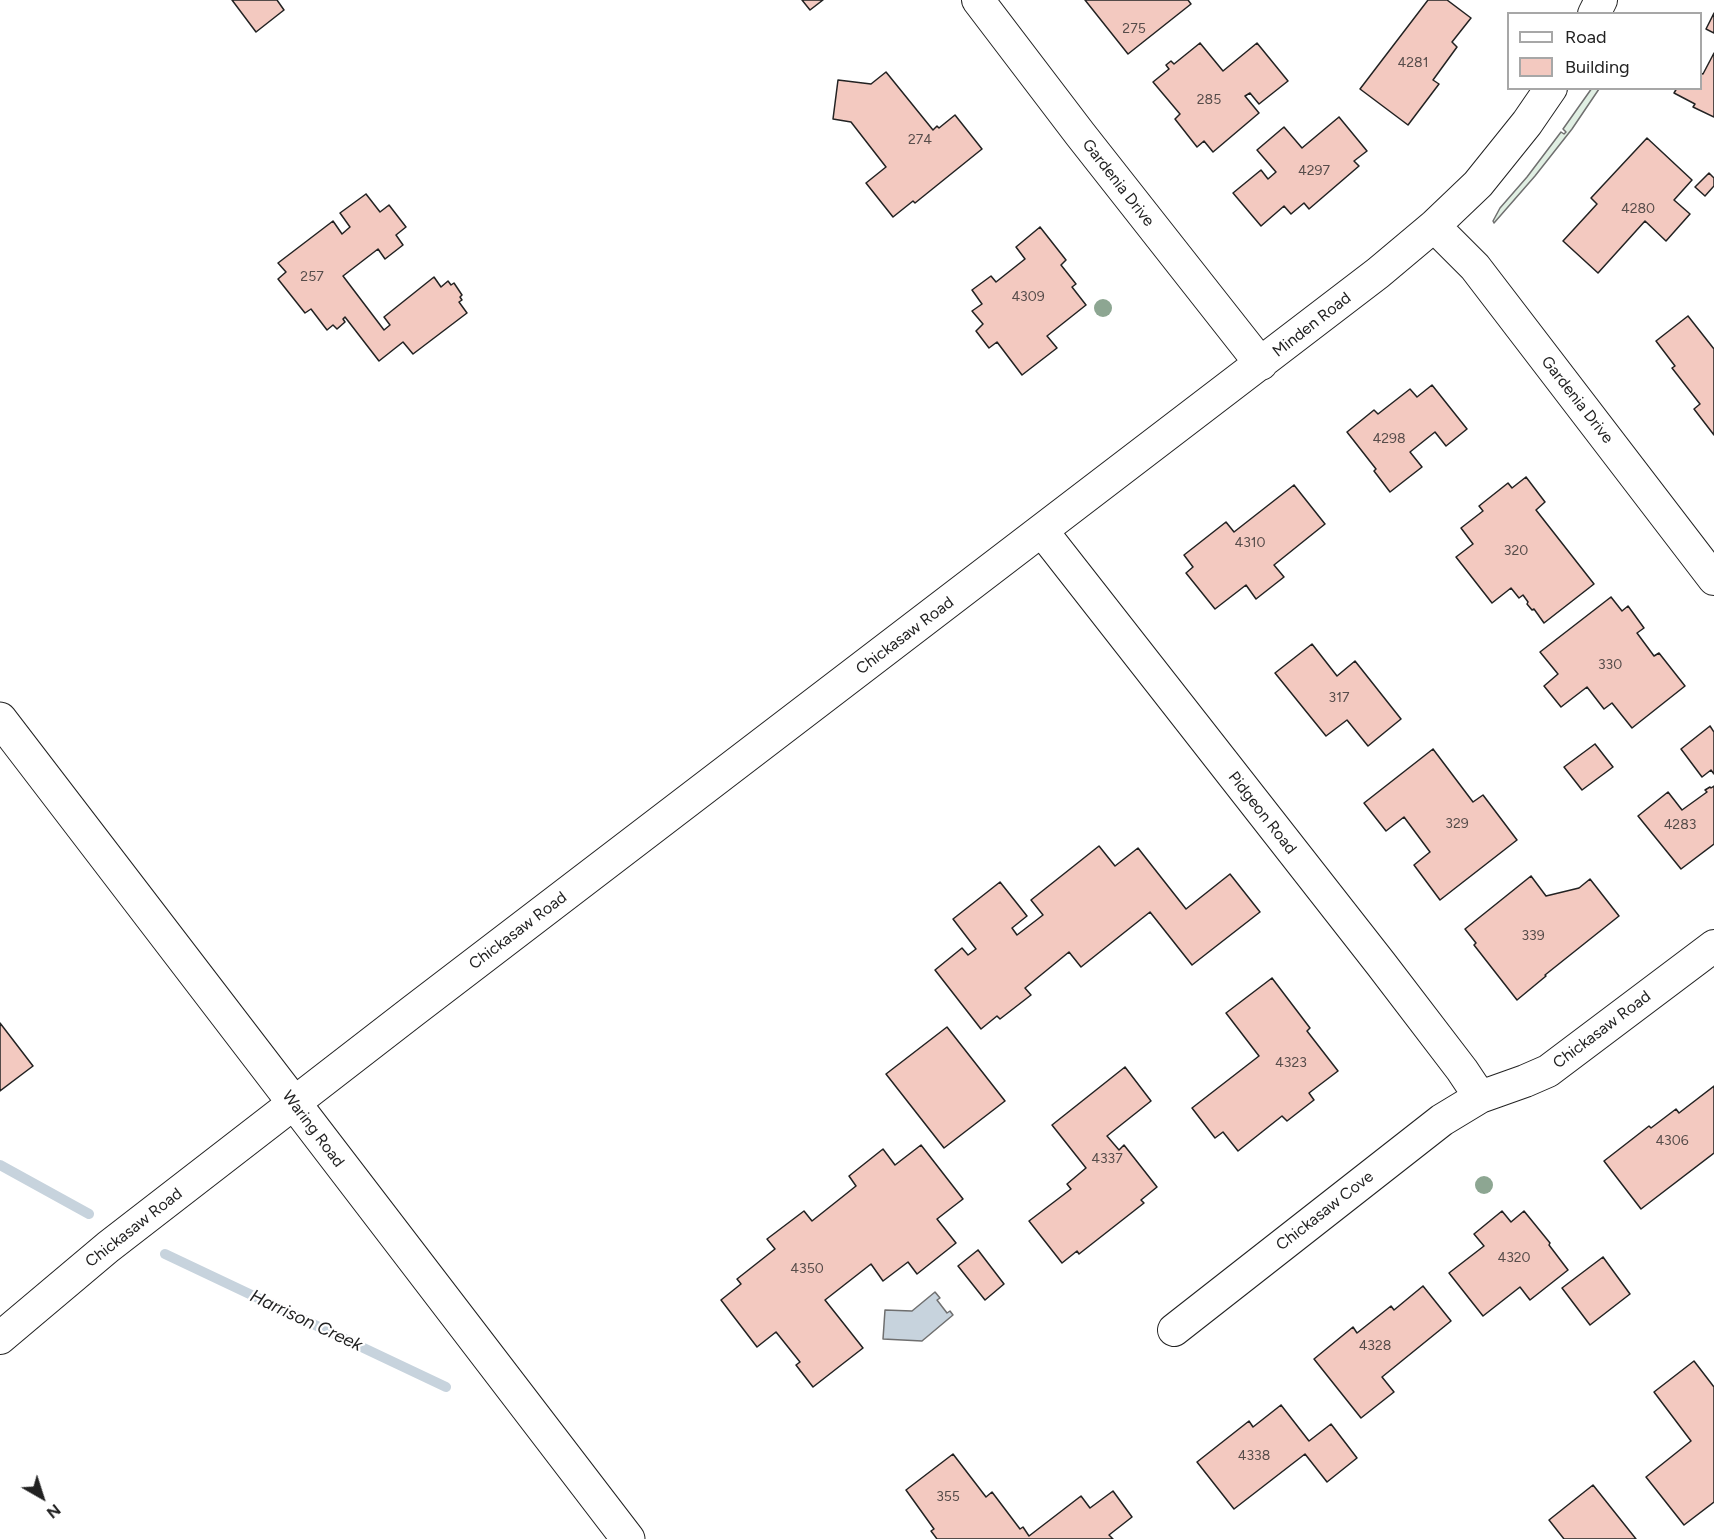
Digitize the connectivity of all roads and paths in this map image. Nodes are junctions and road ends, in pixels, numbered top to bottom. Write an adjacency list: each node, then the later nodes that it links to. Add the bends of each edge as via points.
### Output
1 (978, 0): 4 (street, Gardenia Drive)
2 (1550, 90): 3 (street, Minden Road, via 1478,184)
3 (1434, 226): 4 (street, Minden Road); 6 (street, Gardenia Drive, via 1475,267)
4 (1261, 364): 5 (street, Minden Road)
5 (1042, 531): 9 (street, Pidgeon Road); 10 (street, Chickasaw Road)
6 (1714, 579)
7 (0, 718): 10 (main road, Waring Road)
8 (1714, 946): 9 (street, Chickasaw Road, via 1548,1071)
9 (1480, 1096): 11 (street, Chickasaw Cove, via 1442,1120)
10 (293, 1103): 12 (street, Chickasaw Road, via 108,1246); 13 (main road, Waring Road)
11 (1174, 1330)
12 (0, 1338)
13 (628, 1539)

